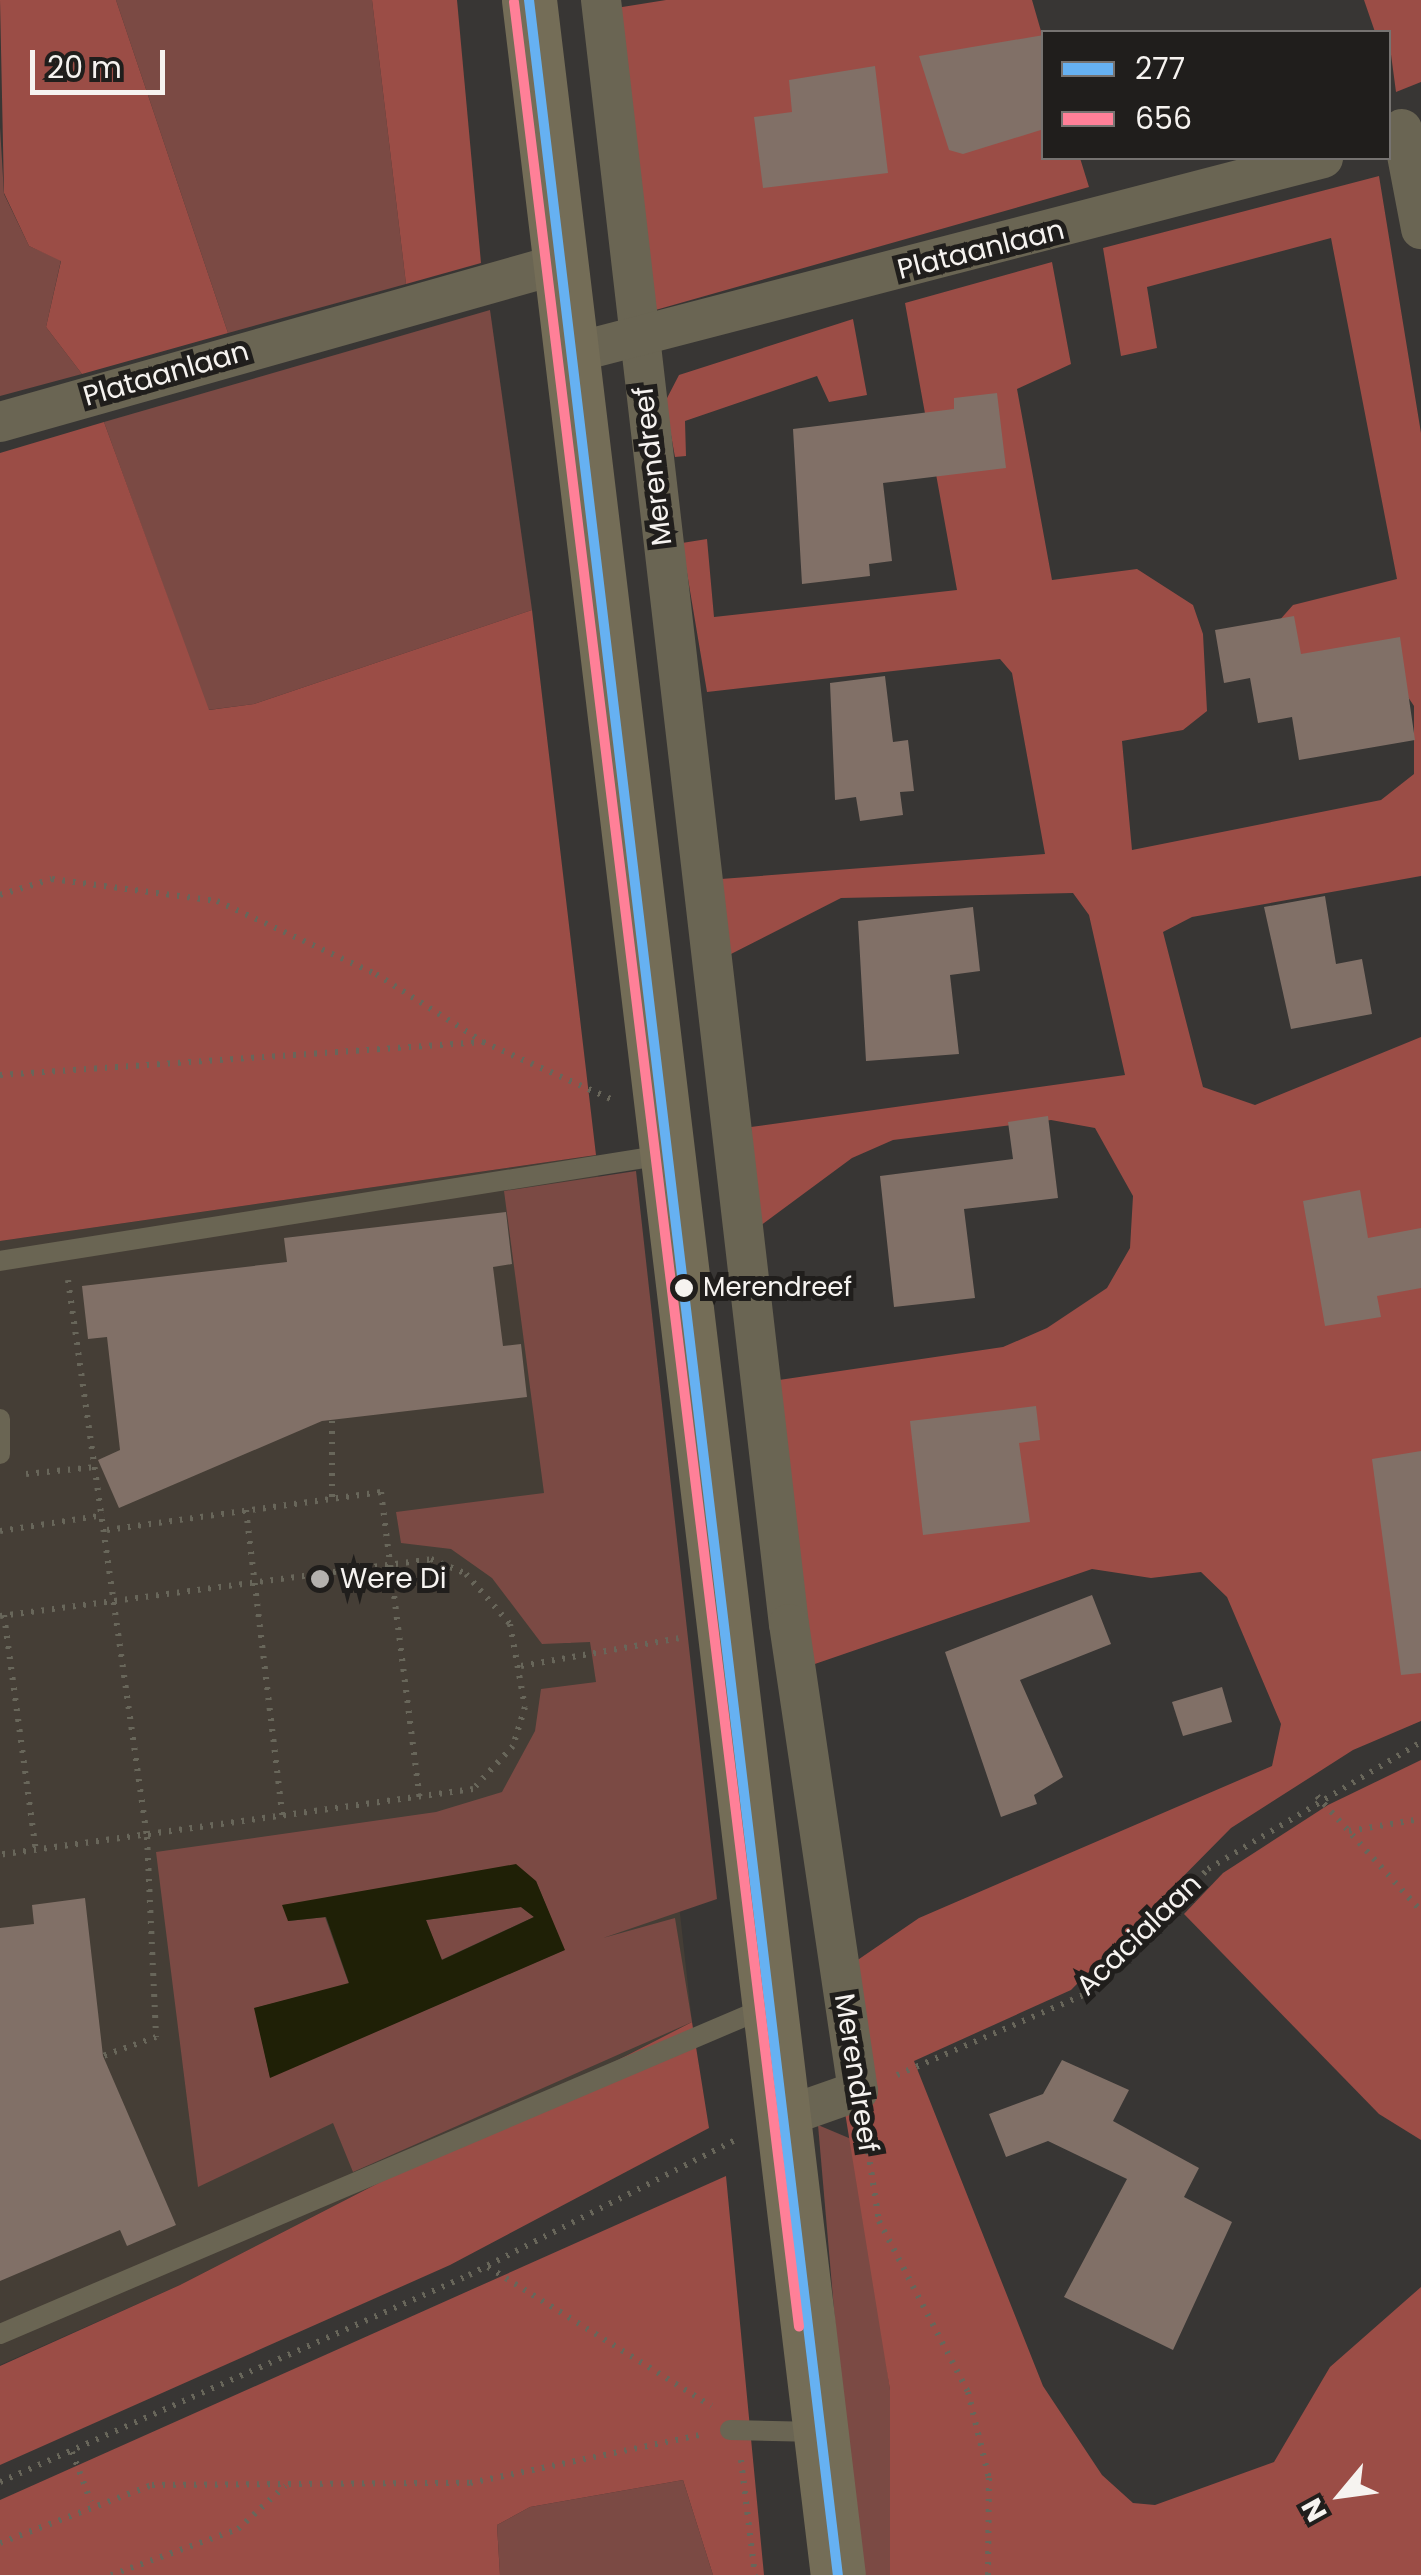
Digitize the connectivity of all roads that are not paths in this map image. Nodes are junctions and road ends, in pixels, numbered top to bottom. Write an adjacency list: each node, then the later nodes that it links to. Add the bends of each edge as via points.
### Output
1 (529, 0): 6 (street)
2 (601, 0): 7 (street, Merendreef)
3 (1404, 127): 5 (street)
4 (1315, 160): 7 (street, Plataanlaan)
5 (1421, 229)
6 (563, 262): 8 (street); 9 (street, Plataanlaan)
7 (638, 338): 8 (street, Plataanlaan); 15 (street, Merendreef, via 789,1624 858,2092)
8 (572, 352): 10 (street)
9 (0, 422)
10 (670, 1154): 11 (lane); 14 (street)
11 (0, 1261)
12 (0, 1420): 13 (lane)
13 (3, 1454)
14 (774, 2004): 15 (street); 16 (lane)
15 (764, 2126): 18 (street)
16 (0, 2334)
17 (734, 2430): 18 (lane)
18 (824, 2432): 19 (street)
19 (838, 2575)

